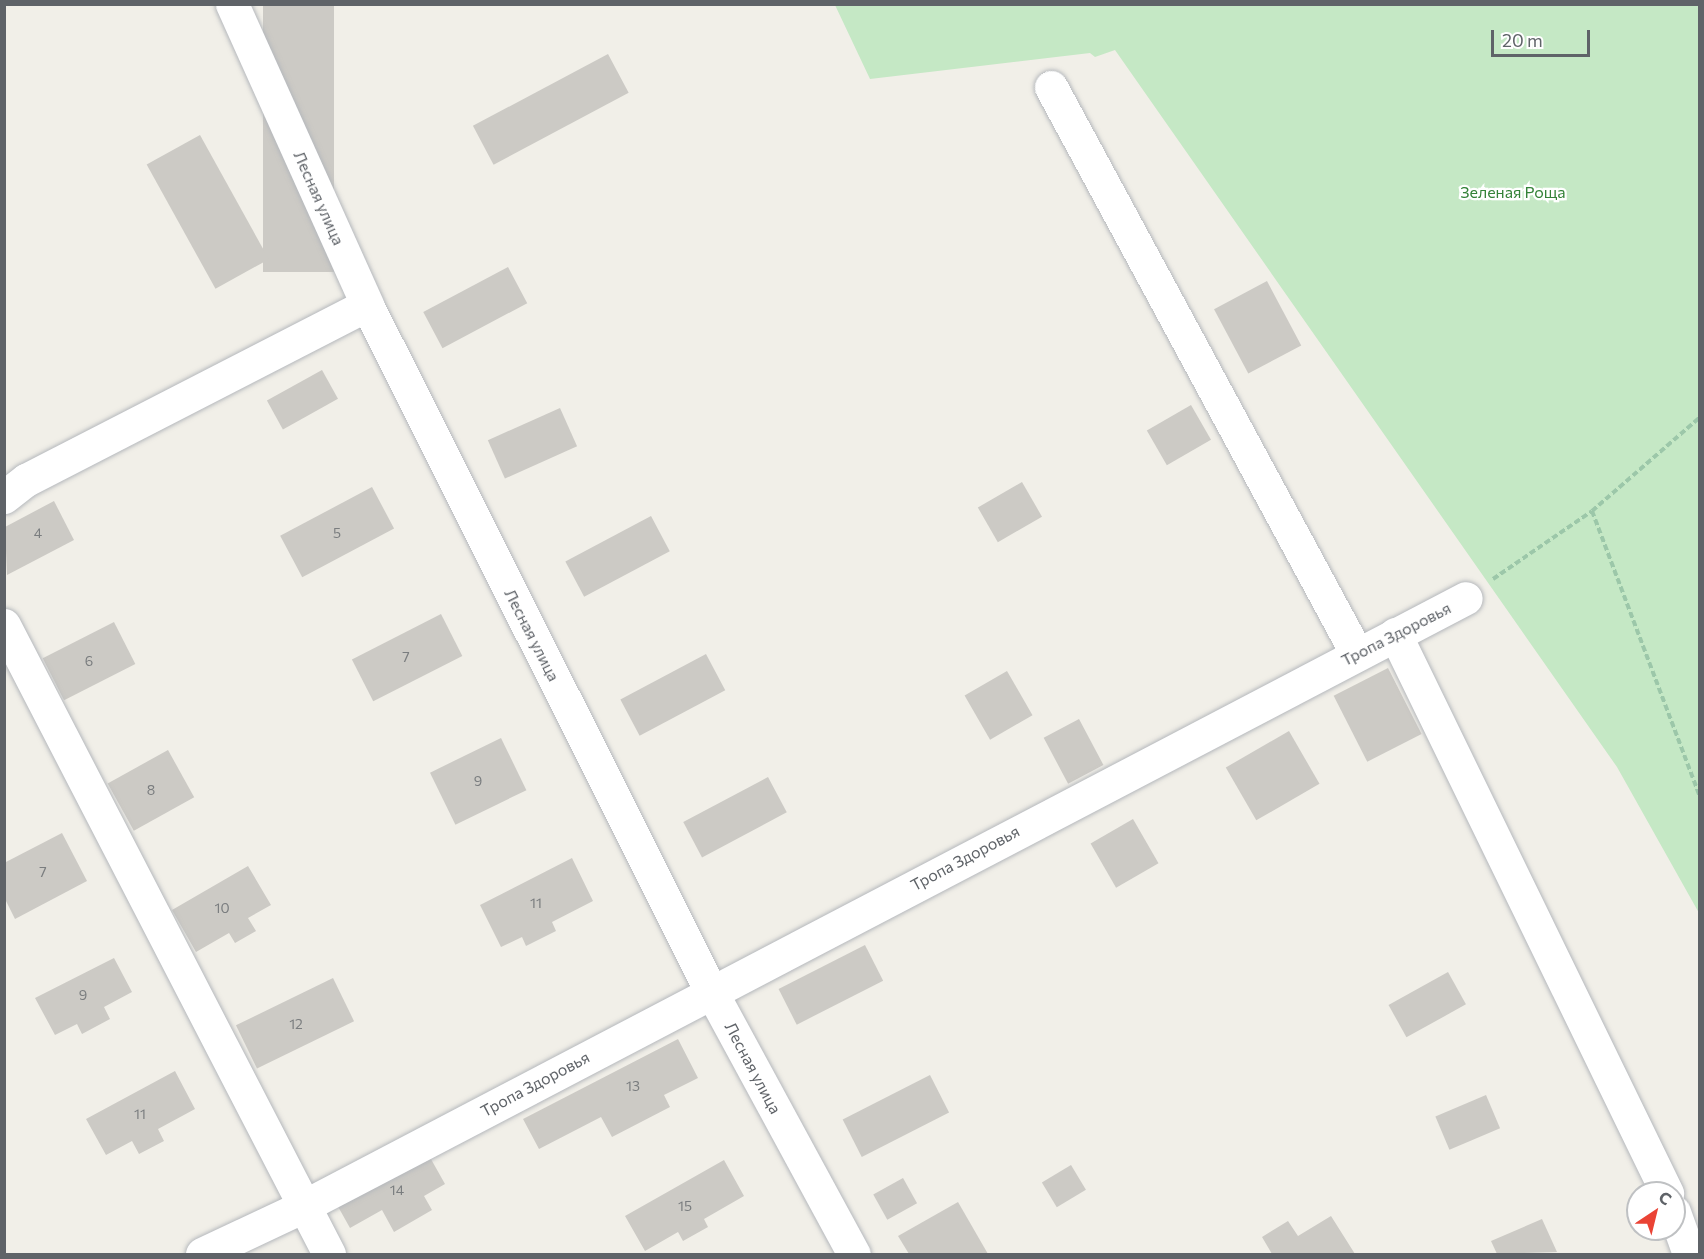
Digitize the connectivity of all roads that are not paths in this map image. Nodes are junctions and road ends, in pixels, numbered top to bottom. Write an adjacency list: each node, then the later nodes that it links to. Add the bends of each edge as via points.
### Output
1 (232, 4): 3 (street, Лесная улица)
2 (1051, 87): 8 (street)
3 (367, 305): 4 (street, via 26,480); 9 (street, Лесная улица)
4 (4, 497)
5 (1466, 598): 7 (street, Тропа Здоровья)
6 (4, 625): 11 (street)
7 (1395, 634): 8 (street, Тропа Здоровья); 10 (street)
8 (1357, 654): 9 (street, Тропа Здоровья)
9 (711, 991): 11 (street, Тропа Здоровья); 14 (street, Лесная улица)
10 (1661, 1181)
11 (304, 1206): 12 (street, Тропа Здоровья); 13 (street)
12 (202, 1254)
13 (329, 1254)
14 (854, 1254)

